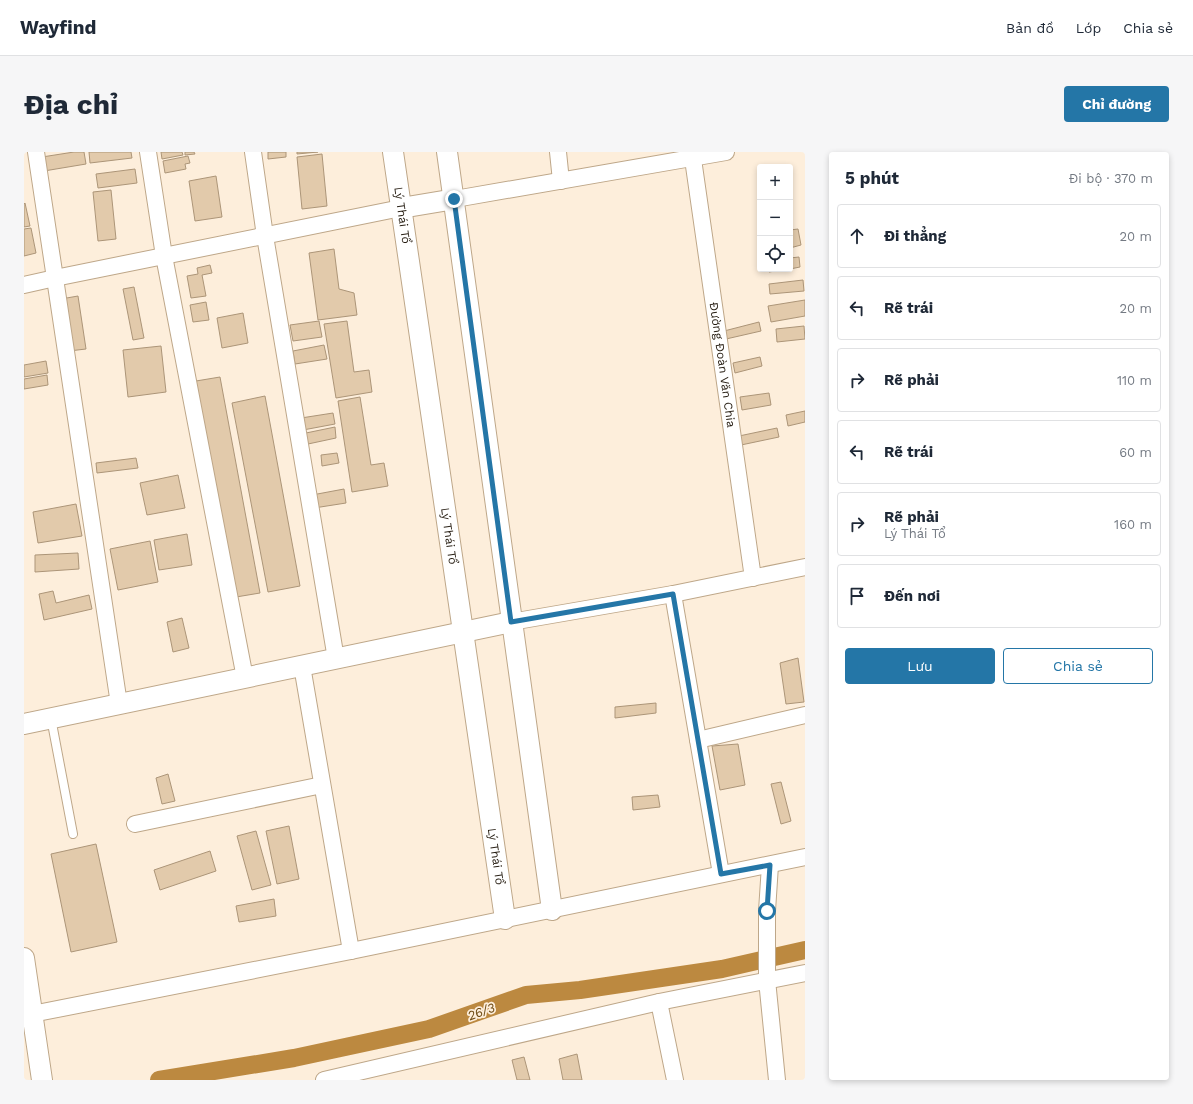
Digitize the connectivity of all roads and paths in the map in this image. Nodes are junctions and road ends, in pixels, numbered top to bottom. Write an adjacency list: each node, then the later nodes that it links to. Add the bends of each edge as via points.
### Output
1 (36, 152): 14 (street)
2 (148, 152): 13 (street)
3 (253, 152): 12 (street)
4 (393, 152): 11 (street, Lý Thái Tổ)
5 (448, 152): 10 (street)
6 (558, 152): 9 (street)
7 (726, 152): 8 (street)
8 (693, 155): 9 (street); 17 (street, Đường Đoàn Văn Chia)
9 (561, 181): 10 (street)
10 (454, 199): 11 (street); 19 (street)
11 (401, 208): 12 (street); 20 (street, Lý Thái Tổ)
12 (265, 236): 13 (street); 21 (street)
13 (164, 256): 14 (street); 23 (street)
14 (55, 278): 15 (street); 24 (street)
15 (24, 285)
16 (805, 567): 17 (street)
17 (753, 578): 18 (street)
18 (673, 594): 19 (street); 28 (street)
19 (511, 622): 20 (street); 35 (street)
20 (463, 633): 21 (street); 36 (street, Lý Thái Tổ)
21 (336, 659): 22 (street)
22 (302, 666): 23 (street); 29 (street)
23 (245, 678): 24 (street)
24 (119, 704): 26 (street)
25 (805, 715): 28 (street)
26 (51, 718): 27 (street); 31 (lane)
27 (24, 724)
28 (698, 740): 34 (street)
29 (322, 785): 30 (street); 37 (street)
30 (135, 824)
31 (73, 834)
32 (805, 857): 33 (street)
33 (770, 865): 34 (street); 40 (street)
34 (721, 874): 35 (street)
35 (552, 910): 36 (street)
36 (505, 920): 37 (street)
37 (351, 951): 42 (street)
38 (24, 958): 42 (street)
39 (805, 973): 40 (street)
40 (767, 974): 41 (street); 46 (street)
41 (659, 1002): 44 (street); 45 (street)
42 (32, 1014): 43 (street)
43 (41, 1073)
44 (324, 1080)
45 (675, 1080)
46 (777, 1080)

